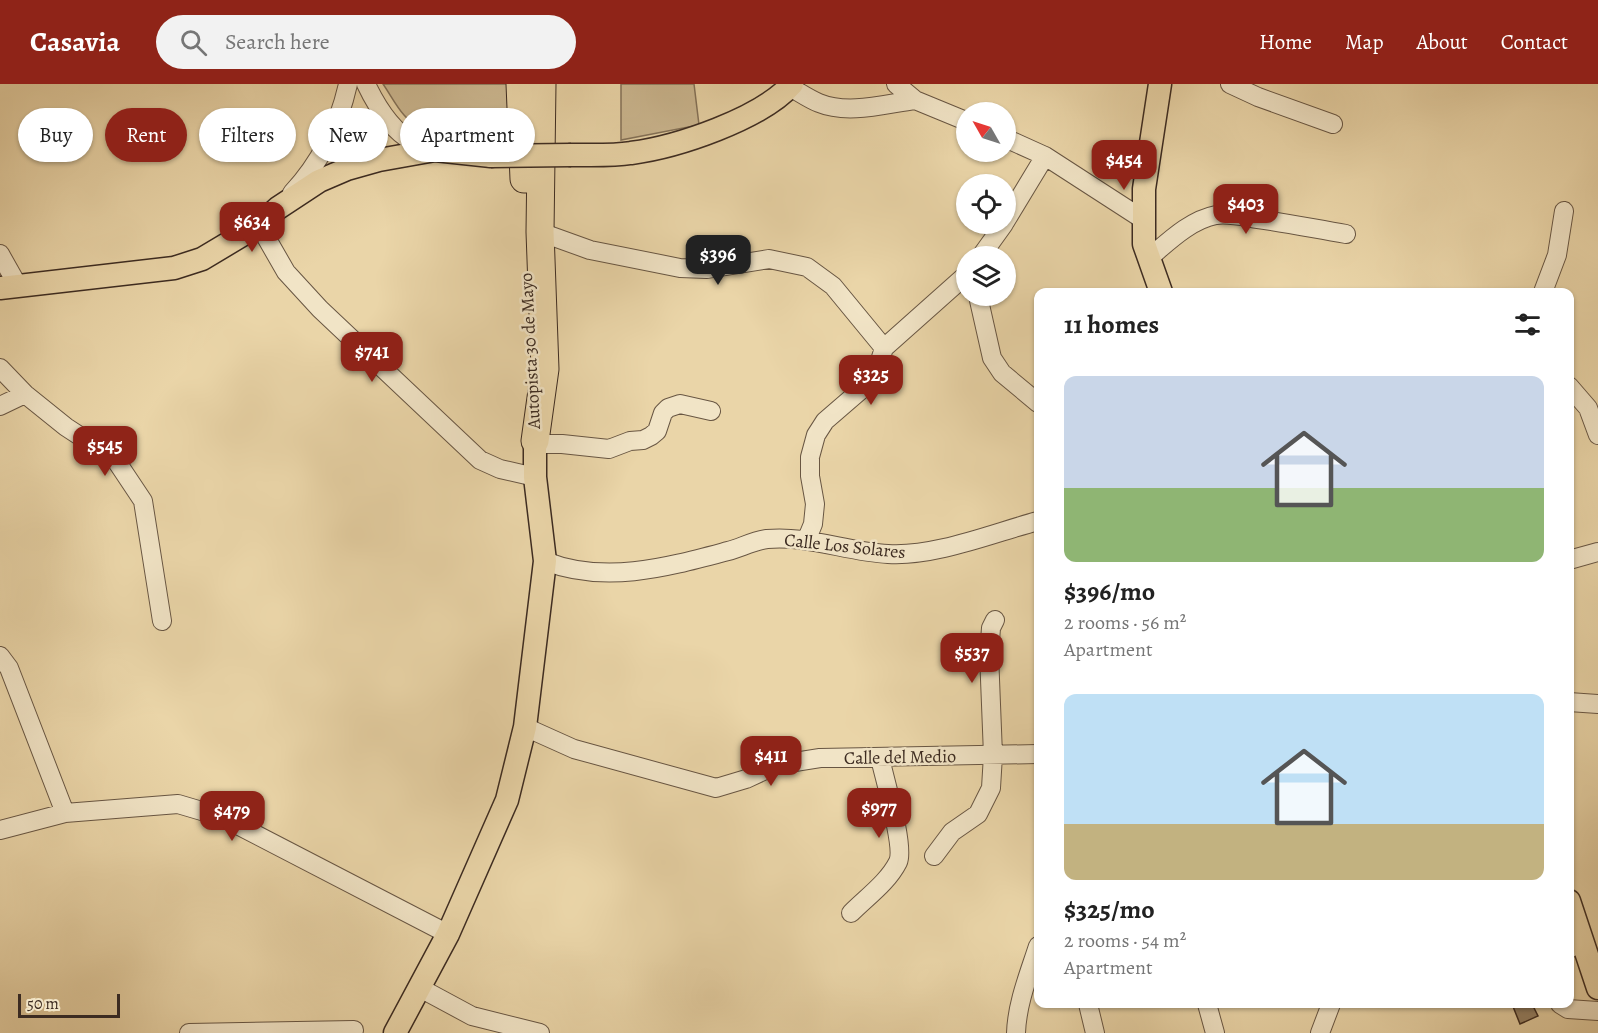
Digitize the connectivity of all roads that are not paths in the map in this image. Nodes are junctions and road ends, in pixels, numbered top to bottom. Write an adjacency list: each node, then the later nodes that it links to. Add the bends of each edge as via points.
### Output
1 (348, 84): 18 (street, via 335,126 317,160)
2 (366, 84): 12 (street, via 375,102)
3 (520, 84): 39 (highway, Autopista 30 de Mayo)
4 (542, 84): 22 (highway, Autopista 30 de Mayo)
5 (896, 84): 9 (street)
6 (1160, 84): 20 (main road, via 1144,189)
7 (1230, 84): 11 (street)
8 (791, 85): 9 (street, via 820,104 835,107); 14 (main road, bridge, via 755,112 692,139 631,153)
9 (915, 100): 10 (street)
10 (956, 117)
11 (1333, 124)
12 (400, 131)
13 (1016, 143): 16 (street)
14 (535, 155)
15 (400, 156): 18 (main road, via 347,169 319,181)
16 (1045, 156): 17 (street); 20 (street)
17 (1016, 205)
18 (278, 208): 21 (main road)
19 (1564, 212): 29 (street, via 1557,255)
20 (1144, 220): 25 (main road, via 1144,244)
21 (259, 225): 27 (main road, via 202,259 174,268); 40 (street, via 286,272 320,309 480,460)
22 (540, 232): 31 (street, via 590,250 680,268 706,269 769,259 807,267 833,286); 39 (highway, Autopista 30 de Mayo, via 545,369)
23 (1346, 234): 25 (street, via 1216,215 1184,230)
24 (0, 254): 27 (street)
25 (1149, 258): 28 (main road)
26 (956, 284): 31 (street)
27 (9, 287)
28 (1160, 288)
29 (1545, 288)
30 (980, 306): 35 (street, via 992,358 1002,373)
31 (884, 348): 42 (street, via 869,383 825,421 816,435 810,457 813,524)
32 (0, 368): 34 (street)
33 (1574, 392): 38 (street, via 1588,408)
34 (25, 394): 36 (street); 47 (street, via 115,459 142,501)
35 (1034, 400)
36 (0, 406)
37 (711, 411): 39 (street, via 680,404 668,408 651,436 609,449)
38 (1598, 435)
39 (535, 443): 40 (main road)
40 (535, 477): 45 (main road)
41 (1034, 522): 42 (street, Calle Los Solares, via 909,554 854,551)
42 (806, 541): 45 (street, Calle Los Solares, via 767,539 639,572 583,573)
43 (1598, 552): 44 (street)
44 (1574, 559)
45 (545, 561): 51 (main road)
46 (995, 620): 53 (street, via 989,654)
47 (162, 621)
48 (0, 656): 55 (street, via 9,668)
49 (1574, 702): 50 (street)
50 (1598, 704)
51 (525, 727): 54 (street, Calle del Medio, via 574,749 716,788 776,765 820,758); 59 (main road, via 507,800)
52 (1034, 754): 53 (street, Calle del Medio)
53 (993, 755): 54 (street, Calle del Medio); 57 (street, via 991,788 978,814 952,832)
54 (880, 758): 58 (street, via 899,859 887,878)
55 (65, 813): 56 (street); 59 (street, via 178,804 222,817)
56 (0, 830)
57 (934, 856)
58 (850, 913)
59 (448, 934): 63 (main road)
60 (1575, 944): 62 (main road)
61 (1034, 959): 74 (street, via 1016,1020)
62 (1594, 963): 64 (main road)
63 (420, 988): 72 (main road); 73 (street, via 472,1016)
64 (1598, 988)
65 (1089, 1008): 75 (street)
66 (1208, 1008): 76 (street)
67 (1329, 1008): 77 (street)
68 (1566, 1008): 69 (street)
69 (1598, 1011)
70 (354, 1030): 71 (street)
71 (189, 1033)
72 (394, 1033)
73 (540, 1033)
74 (1016, 1033)
75 (1095, 1033)
76 (1215, 1033)
77 (1320, 1033)

